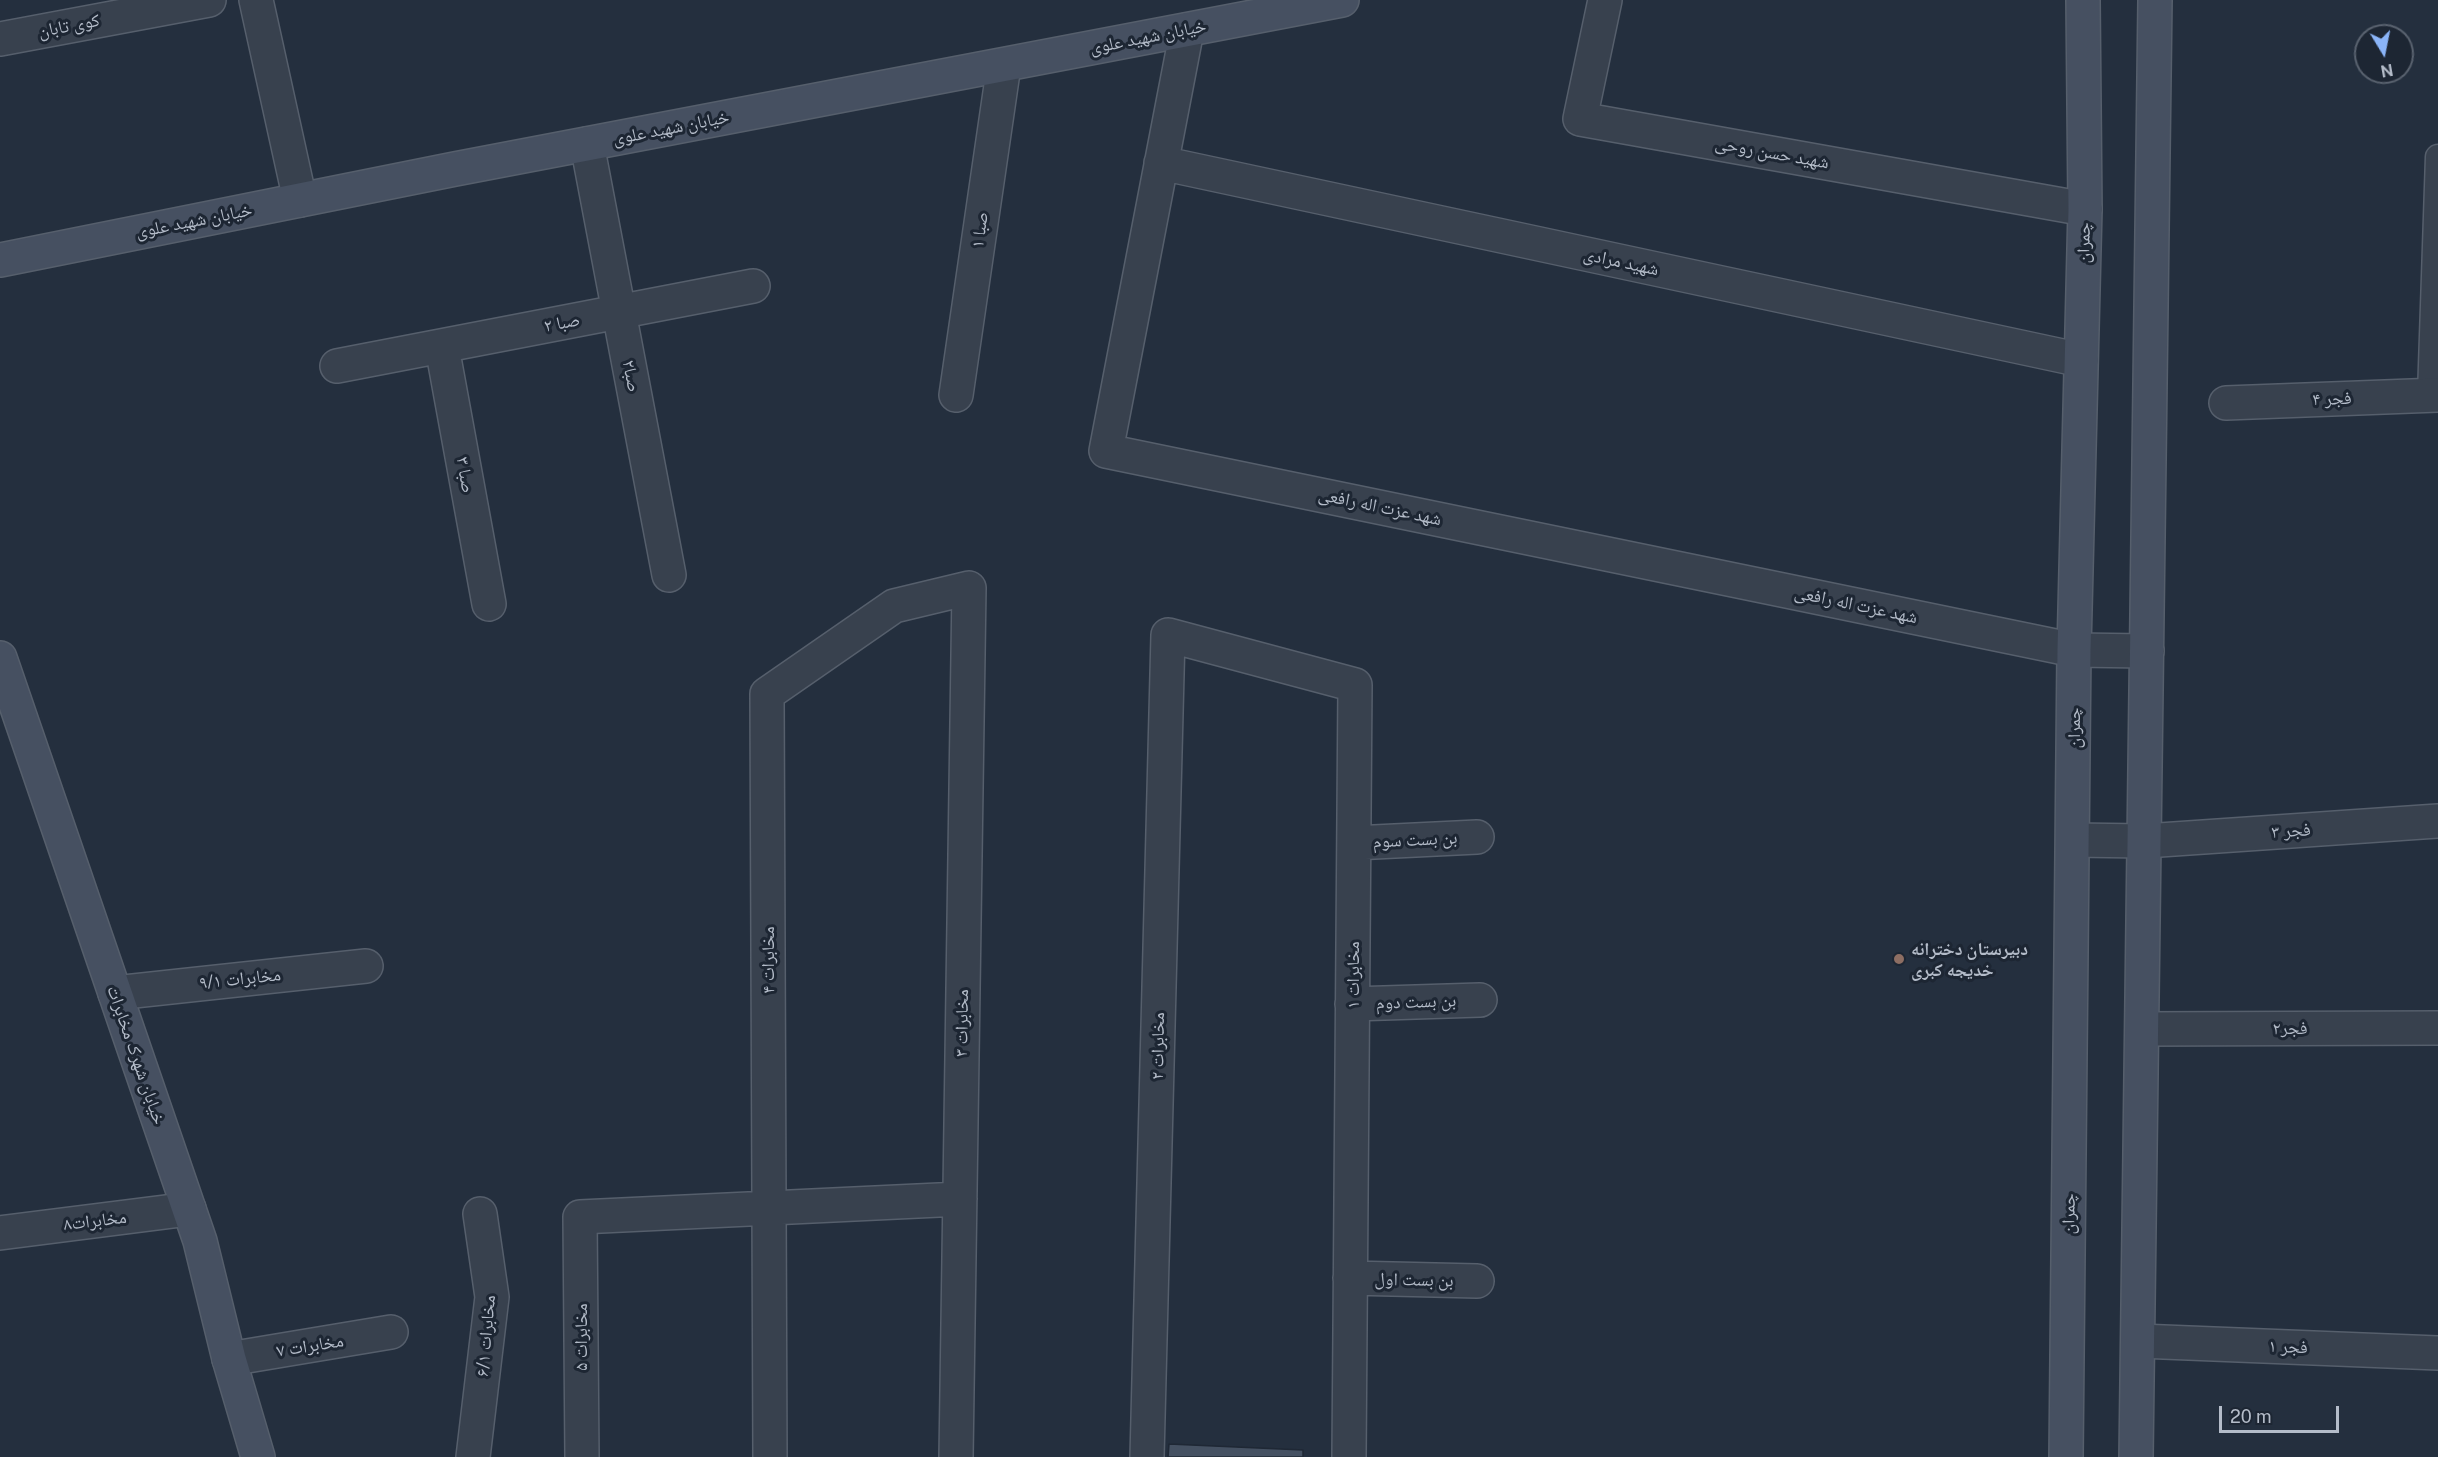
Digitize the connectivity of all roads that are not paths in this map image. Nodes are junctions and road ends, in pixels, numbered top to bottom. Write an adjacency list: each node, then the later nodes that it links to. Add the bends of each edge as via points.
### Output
1 (209, 0): 8 (street, کوی تابان)
2 (256, 0): 13 (street)
3 (1342, 0): 7 (main road, خیابان شهید علوی)
4 (1605, 0): 14 (street, شهید حسن روحی, via 1580,119)
5 (2083, 0): 14 (main road, چمران)
6 (2155, 0): 29 (main road)
7 (1187, 30): 9 (main road, خیابان شهید علوی); 12 (street, شهد عزت اله رافعی)
8 (0, 39)
9 (1004, 65): 10 (main road, خیابان شهید علوی); 21 (street, صبا ۱)
10 (587, 144): 13 (main road, خیابان شهید علوی); 17 (street)
11 (2438, 157): 22 (lane)
12 (1161, 164): 19 (street, شهید مرادی); 28 (street, شهد عزت اله رافعی, via 1106,451)
13 (300, 200): 15 (main road, خیابان شهید علوی)
14 (2085, 208): 19 (main road, چمران)
15 (0, 260)
16 (753, 286): 17 (street)
17 (619, 312): 18 (street, صبا ۲); 24 (street, صبا۲)
18 (442, 347): 20 (street, صبا ۲); 26 (street, صبا ۳)
19 (2081, 360): 28 (main road, چمران)
20 (337, 366)
21 (956, 395)
22 (2434, 395): 23 (street, فجر ۴)
23 (2226, 403)
24 (669, 575)
25 (969, 588): 42 (street, مخابرات ۳); 44 (street, مخابرات ۴, via 894,606 767,694)
26 (489, 604)
27 (1168, 635): 35 (street, مخابرات ۱, via 1355,686); 58 (street, مخابرات ۲)
28 (2074, 650): 29 (street); 33 (main road, چمران)
29 (2147, 651): 34 (main road)
30 (0, 658): 37 (main road, خیابان شهرک مخابرات)
31 (2438, 821): 34 (street, فجر ۳)
32 (1477, 837): 35 (street, بن بست سوم)
33 (2073, 840): 34 (street, فجر ۳); 60 (main road, چمران)
34 (2145, 841): 41 (main road)
35 (1354, 843): 39 (street, مخابرات ۱)
36 (366, 966): 37 (street, مخابرات ۹/۱)
37 (115, 993): 43 (main road, خیابان شهرک مخابرات)
38 (1480, 1000): 39 (street, بن بست دوم)
39 (1352, 1004): 47 (street, مخابرات ۱)
40 (2438, 1028): 41 (street, فجر۲)
41 (2143, 1029): 50 (main road)
42 (960, 1199): 44 (street); 57 (street, مخابرات ۳)
43 (189, 1209): 46 (street, مخابرات۸); 52 (main road, خیابان شهرک مخابرات)
44 (769, 1209): 55 (street, مخابرات ۵, via 580,1217); 56 (street, مخابرات ۴)
45 (480, 1214): 54 (street, مخابرات ۶/۱, via 492,1298)
46 (0, 1233)
47 (1350, 1278): 48 (street, بن بست اول); 59 (street, مخابرات ۱)
48 (1478, 1281)
49 (391, 1332): 52 (street, مخابرات ۷)
50 (2139, 1341): 51 (street, فجر ۱); 61 (main road)
51 (2438, 1353)
52 (229, 1359): 53 (main road, خیابان شهرک مخابرات)
53 (258, 1457)
54 (473, 1457)
55 (582, 1457)
56 (770, 1457)
57 (956, 1457)
58 (1147, 1457)
59 (1349, 1457)
60 (2066, 1457)
61 (2136, 1457)

